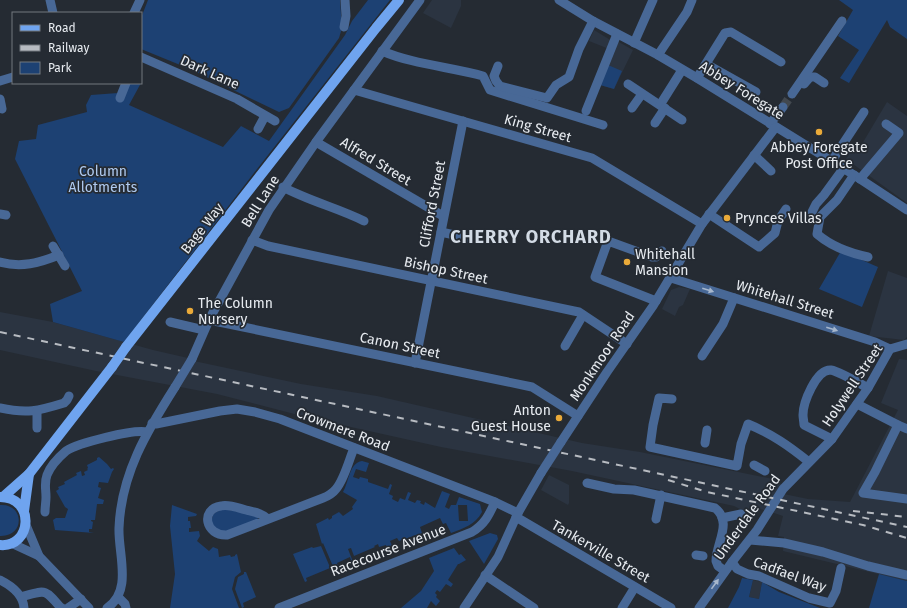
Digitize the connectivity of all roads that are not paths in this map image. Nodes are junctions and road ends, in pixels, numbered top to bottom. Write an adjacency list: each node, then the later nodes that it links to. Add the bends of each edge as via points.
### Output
1 (50, 0): 9 (street)
2 (140, 0): 10 (street)
3 (345, 0): 13 (street)
4 (399, 0): 106 (main road, Bage Way, bridge)
5 (420, 0): 16 (street, Bell Lane)
6 (653, 0): 15 (street)
7 (692, 0): 17 (street, via 674,40)
8 (561, 1): 11 (street, Abbey Foregate)
9 (53, 12)
10 (134, 12)
11 (593, 21): 14 (street, Abbey Foregate); 21 (street, via 569,77 556,85 547,98 500,86 494,76)
12 (842, 22): 26 (street, via 793,95 810,77 816,77)
13 (344, 27)
14 (617, 34): 15 (street, Abbey Foregate); 38 (street)
15 (634, 43): 17 (street, Abbey Foregate)
16 (382, 52): 29 (street, Bell Lane); 46 (street, via 394,57 483,76 490,90)
17 (658, 55): 22 (street, Abbey Foregate)
18 (142, 57): 40 (street, Dark Lane, via 237,99)
19 (781, 62): 20 (street, via 728,32)
20 (706, 64): 24 (street); 30 (street)
21 (498, 66)
22 (682, 70): 24 (street, Abbey Foregate); 34 (street)
23 (12, 77): 25 (street)
24 (697, 78): 47 (street, Abbey Foregate)
25 (0, 81)
26 (824, 83)
27 (126, 84): 32 (street)
28 (628, 84): 31 (street)
29 (354, 90): 43 (street, King Street); 49 (street, Bell Lane)
30 (756, 92)
31 (642, 94): 34 (street); 35 (street)
32 (120, 98)
33 (0, 99): 37 (street)
34 (662, 107): 41 (street); 44 (street)
35 (632, 108)
36 (784, 108): 47 (street, Monkmoor Road)
37 (2, 109)
38 (586, 111)
39 (864, 112): 51 (street)
40 (266, 116): 42 (street, Dark Lane); 48 (street)
41 (682, 120)
42 (275, 121)
43 (462, 121): 60 (street, Clifford Street); 62 (street, King Street, via 592,158)
44 (655, 123)
45 (886, 124): 54 (street, via 899,133)
46 (603, 125)
47 (773, 126): 50 (street, Monkmoor Road); 51 (street, Abbey Foregate)
48 (258, 129)
49 (316, 142): 55 (street, Bell Lane); 60 (street, Alfred Street)
50 (754, 155): 53 (street); 59 (street, Monkmoor Road)
51 (832, 162): 52 (street, Abbey Foregate)
52 (843, 169): 54 (street, Abbey Foregate); 58 (street)
53 (771, 170)
54 (857, 177): 56 (street, Abbey Foregate); 69 (street, via 820,217 817,234 834,246)
55 (284, 187): 61 (street, via 293,193); 65 (street, Bell Lane)
56 (905, 206)
57 (786, 209): 59 (street, via 778,221 775,233 759,247)
58 (812, 212)
59 (709, 214): 62 (street, Monkmoor Road)
60 (443, 216): 63 (street, Clifford Street)
61 (364, 221)
62 (702, 224): 72 (street, Monkmoor Road)
63 (440, 232): 64 (street); 73 (street, Clifford Street)
64 (468, 238)
65 (252, 240): 73 (street, Bishop Street, via 268,246); 77 (street, Bell Lane)
66 (53, 246): 68 (street)
67 (662, 251): 75 (street, via 656,257 652,257 608,241 595,277)
68 (58, 255): 70 (street, via 43,262 30,264); 71 (street)
69 (868, 257)
70 (0, 262)
71 (65, 266)
72 (671, 278): 74 (street, Whitehall Street, one-way to 74); 75 (street, Monkmoor Road)
73 (431, 281): 76 (street, Bishop Street, via 574,310); 85 (street, Clifford Street)
74 (734, 298): 83 (street, Whitehall Street, one-way to 83); 84 (street, via 723,324)
75 (656, 301): 80 (street, Monkmoor Road)
76 (583, 315): 80 (street, Bishop Street); 82 (street)
77 (210, 318): 79 (street, Bell Lane); 85 (street, Canon Street, via 214,321)
78 (170, 322): 79 (street)
79 (204, 330): 93 (street, Bell Lane, bridge, via 192,358)
80 (627, 344): 92 (street, Monkmoor Road)
81 (907, 344): 83 (street, Holywell Street)
82 (565, 346)
83 (890, 349): 86 (street, Holywell Street)
84 (702, 356)
85 (415, 362): 92 (street, Canon Street, via 532,387)
86 (868, 388): 89 (street, Holywell Street); 99 (street, via 831,370 818,376 804,407 804,424)
87 (68, 396): 91 (street, via 64,403)
88 (672, 400): 102 (street, via 659,398 652,407 650,447)
89 (857, 404): 94 (street); 99 (street, Holywell Street)
90 (0, 408): 91 (street)
91 (37, 411): 95 (street)
92 (578, 416): 115 (street, Monkmoor Road, bridge)
93 (152, 423): 98 (street, Bell Lane); 100 (street, Crowmere Road, via 237,409 280,419)
94 (898, 425): 96 (street); 110 (street, via 863,493)
95 (36, 428)
96 (907, 429)
97 (707, 430): 102 (street)
98 (147, 432): 113 (street, via 118,434 66,452 47,475 45,484 50,498); 132 (street, Bell Lane, via 133,460 121,507 119,529 122,580)
99 (832, 439): 101 (street, Holywell Street)
100 (354, 448): 111 (street, Crowmere Road); 117 (street, via 336,490 323,498)
101 (824, 448): 104 (street, Underdale Road)
102 (704, 451): 103 (street, via 737,466)
103 (738, 462): 104 (street, via 748,424 786,443); 105 (street)
104 (809, 462): 120 (street, Underdale Road, via 783,490)
105 (765, 470)
106 (29, 474): 109 (main road, Bage Way); 112 (main road)
107 (587, 483): 108 (street)
108 (661, 495): 116 (street, via 713,507 719,511); 118 (street)
109 (2, 497): 112 (main road, via 13,499)
110 (907, 499)
111 (495, 502): 115 (street, Crowmere Road); 141 (street, Racecourse Avenue, via 487,520 472,532)
112 (24, 511): 119 (main road)
113 (45, 512)
114 (741, 514): 116 (street)
115 (517, 515): 128 (street, Monkmoor Road, via 498,557); 130 (street, Tankerville Street)
116 (722, 518): 126 (street, via 723,531 714,558 718,566)
117 (268, 519): 117 (street, via 227,535 214,532 207,524 211,511 220,506 259,512)
118 (656, 519)
119 (26, 525): 121 (main road, via 24,532); 123 (street)
120 (750, 540): 124 (street, Underdale Road); 127 (street, via 784,543)
121 (6, 544): 122 (main road); 123 (street)
122 (0, 552)
123 (39, 556): 133 (street)
124 (732, 562): 126 (street, Underdale Road); 134 (street, Cadfael Way, via 748,574)
125 (841, 568): 134 (street, Cadfael Way)
126 (725, 571): 146 (street, Underdale Road, one-way to 126)
127 (907, 575)
128 (486, 576): 142 (street, Monkmoor Road); 143 (street)
129 (0, 580): 131 (street, via 9,584)
130 (635, 587): 144 (street); 145 (street, Tankerville Street)
131 (21, 597): 135 (street); 136 (street, via 41,591 48,593)
132 (118, 597): 139 (street); 140 (street)
133 (81, 599): 137 (street); 138 (street)
134 (831, 605)
135 (24, 608)
136 (62, 608)
137 (68, 608)
138 (89, 608)
139 (107, 608)
140 (126, 608)
141 (279, 608)
142 (464, 608)
143 (534, 608)
144 (622, 608)
145 (671, 608)
146 (699, 608)

